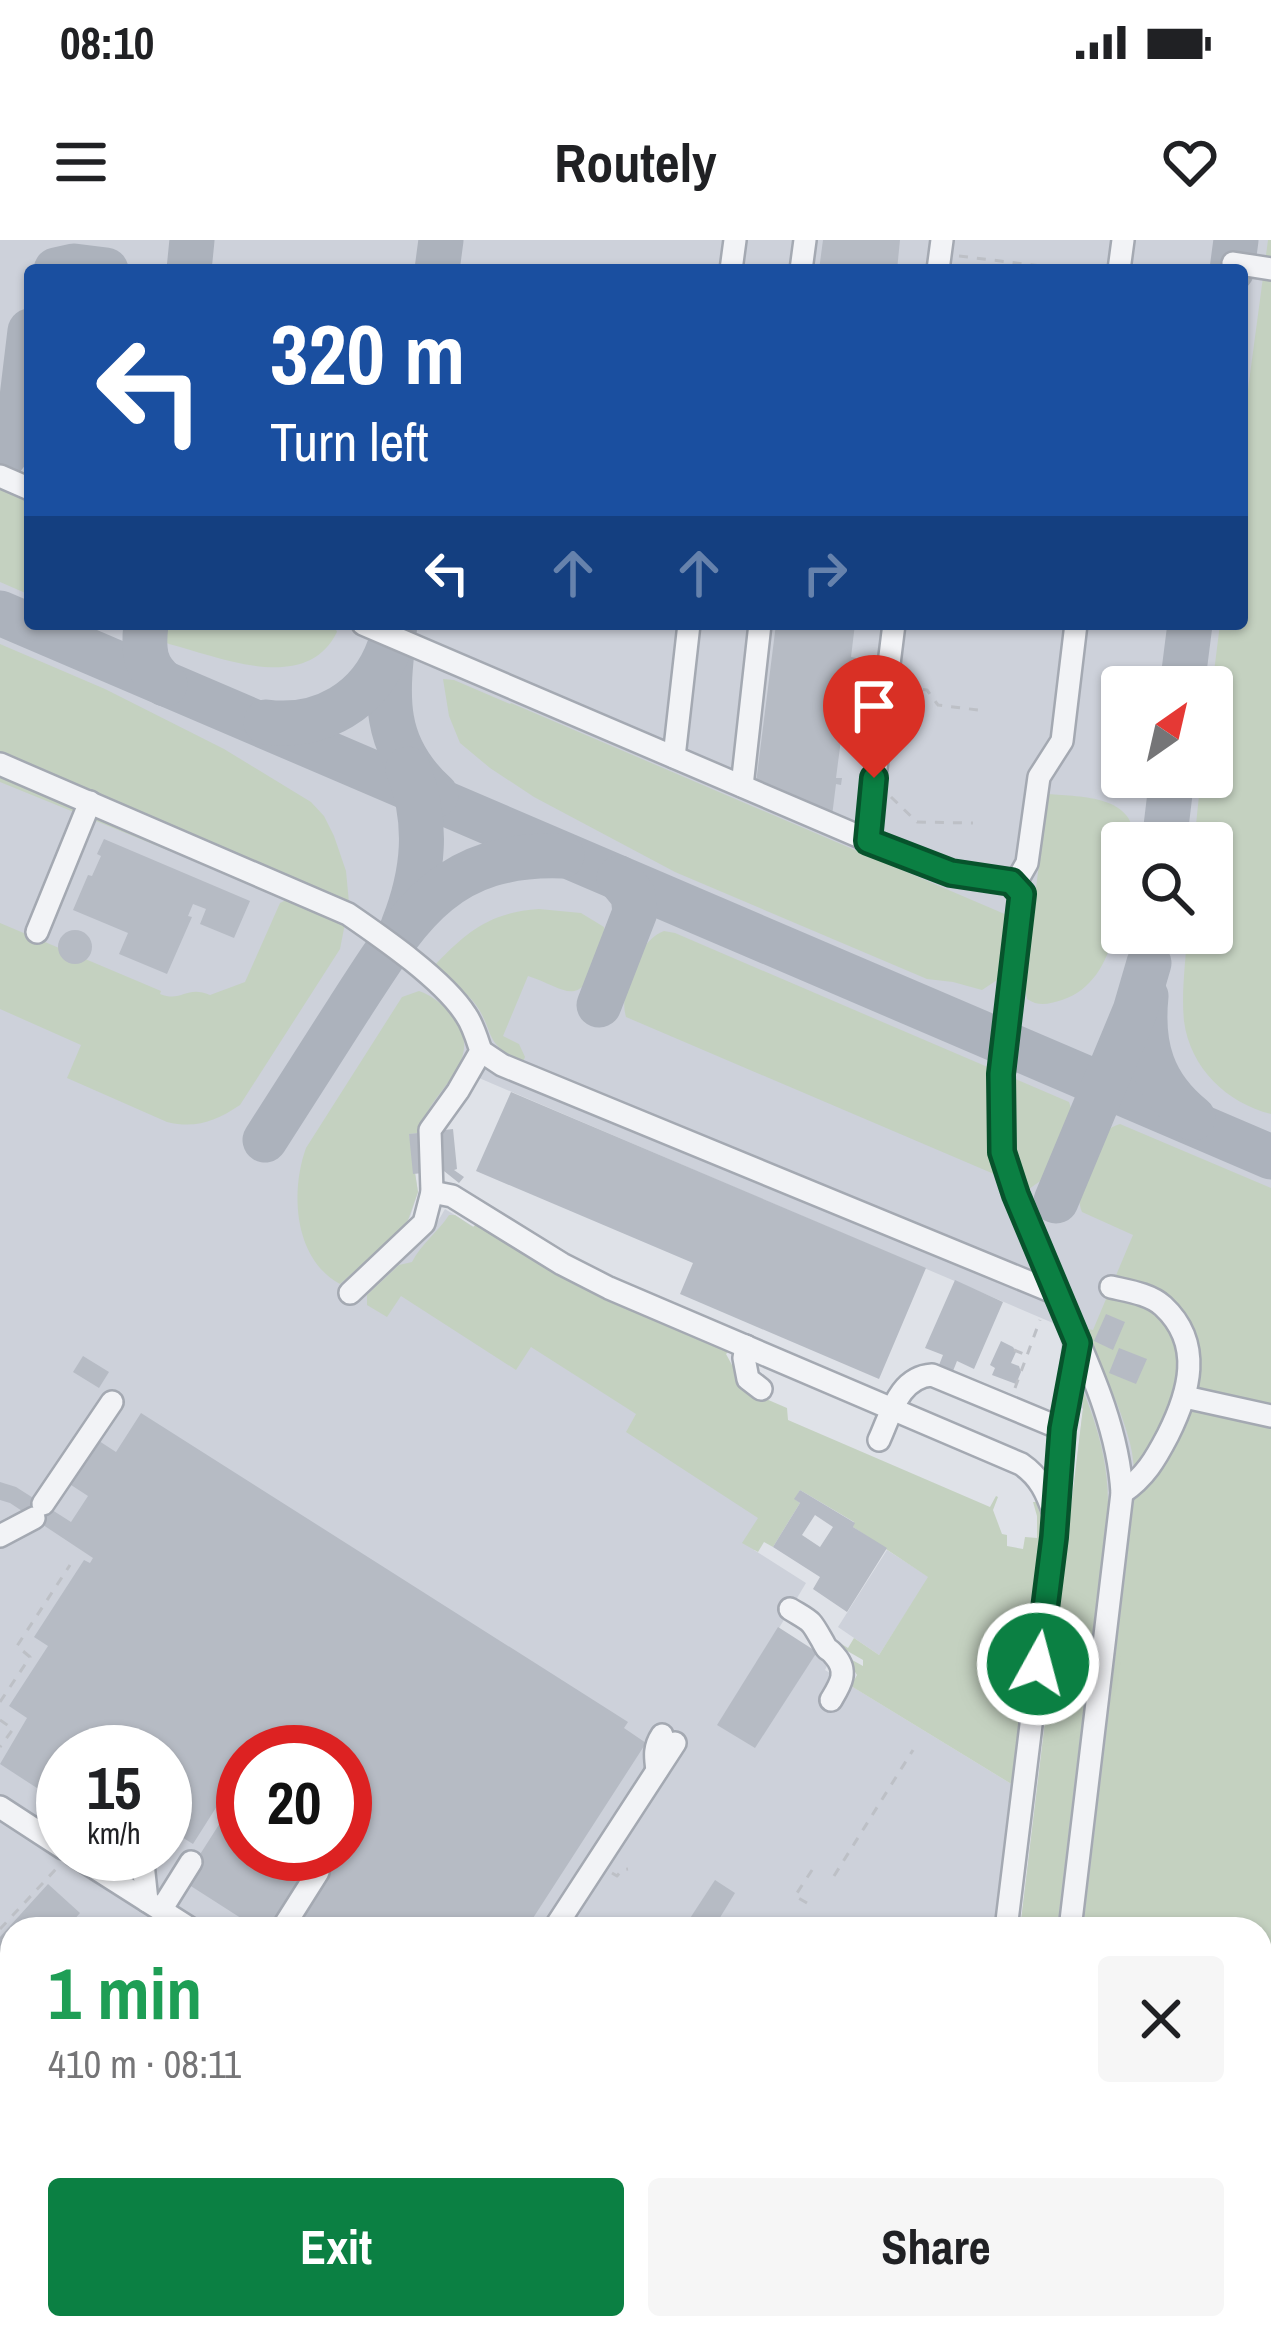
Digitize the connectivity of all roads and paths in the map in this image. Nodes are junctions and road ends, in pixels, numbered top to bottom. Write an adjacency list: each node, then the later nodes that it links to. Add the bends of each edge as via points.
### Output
1 (945, 255): 3 (path)
2 (1233, 263): 4 (street)
3 (1024, 264)
4 (1239, 264)
5 (377, 630): 12 (street)
6 (688, 630): 12 (street)
7 (759, 630): 14 (street)
8 (893, 630): 18 (street)
9 (1075, 630): 19 (street, via 1062,741 1039,777 1026,867)
10 (903, 687): 11 (path, via 927,691 938,704)
11 (986, 711)
12 (674, 757): 14 (street)
13 (0, 764): 16 (street)
14 (742, 786): 18 (street)
15 (890, 796): 17 (path, via 917,822)
16 (90, 802): 20 (street); 21 (street, via 348,914 457,1003)
17 (974, 823)
18 (868, 841): 19 (street, via 951,873)
19 (1015, 884): 25 (street, via 1022,904 1001,1074 1002,1152)
20 (37, 932)
21 (482, 1051): 22 (street, via 430,1130); 25 (street)
22 (432, 1192): 24 (street, via 424,1222); 28 (street, via 452,1196 609,1288)
23 (1111, 1287): 33 (street, via 1148,1297 1172,1317 1191,1367)
24 (350, 1293)
25 (1058, 1294): 27 (street)
26 (1040, 1320): 30 (path)
27 (1078, 1343): 37 (street); 39 (street, via 1111,1426)
28 (746, 1346): 32 (street, via 748,1379); 35 (street)
29 (1015, 1350): 30 (path)
30 (1026, 1355): 31 (path)
31 (1016, 1386)
32 (760, 1389)
33 (1185, 1397): 36 (street); 39 (street, via 1149,1471)
34 (112, 1402): 41 (street, via 38,1511)
35 (893, 1409): 37 (street, via 912,1380 932,1375); 38 (street); 40 (street, via 1021,1464 1044,1487)
36 (1271, 1416)
37 (1062, 1429): 40 (street)
38 (879, 1440)
39 (1122, 1493): 66 (street)
40 (1054, 1514): 65 (street)
41 (0, 1536)
42 (70, 1565): 45 (path, via 16,1646 30,1657)
43 (790, 1609): 44 (street, via 816,1625 842,1667)
44 (831, 1700)
45 (0, 1702)
46 (0, 1720): 48 (path, via 13,1729)
47 (668, 1739): 64 (street, via 657,1770)
48 (0, 1748)
49 (913, 1750): 53 (path)
50 (0, 1807): 51 (street)
51 (36, 1830)
52 (816, 1864): 59 (path, via 795,1895)
53 (834, 1876)
54 (44, 1881): 61 (path)
55 (115, 1881): 60 (street)
56 (148, 1881): 60 (street)
57 (175, 1881): 60 (street)
58 (313, 1881): 63 (street)
59 (806, 1903)
60 (154, 1906): 62 (street)
61 (11, 1917)
62 (172, 1917)
63 (289, 1917)
64 (562, 1917)
65 (1007, 1917)
66 (1071, 1917)

